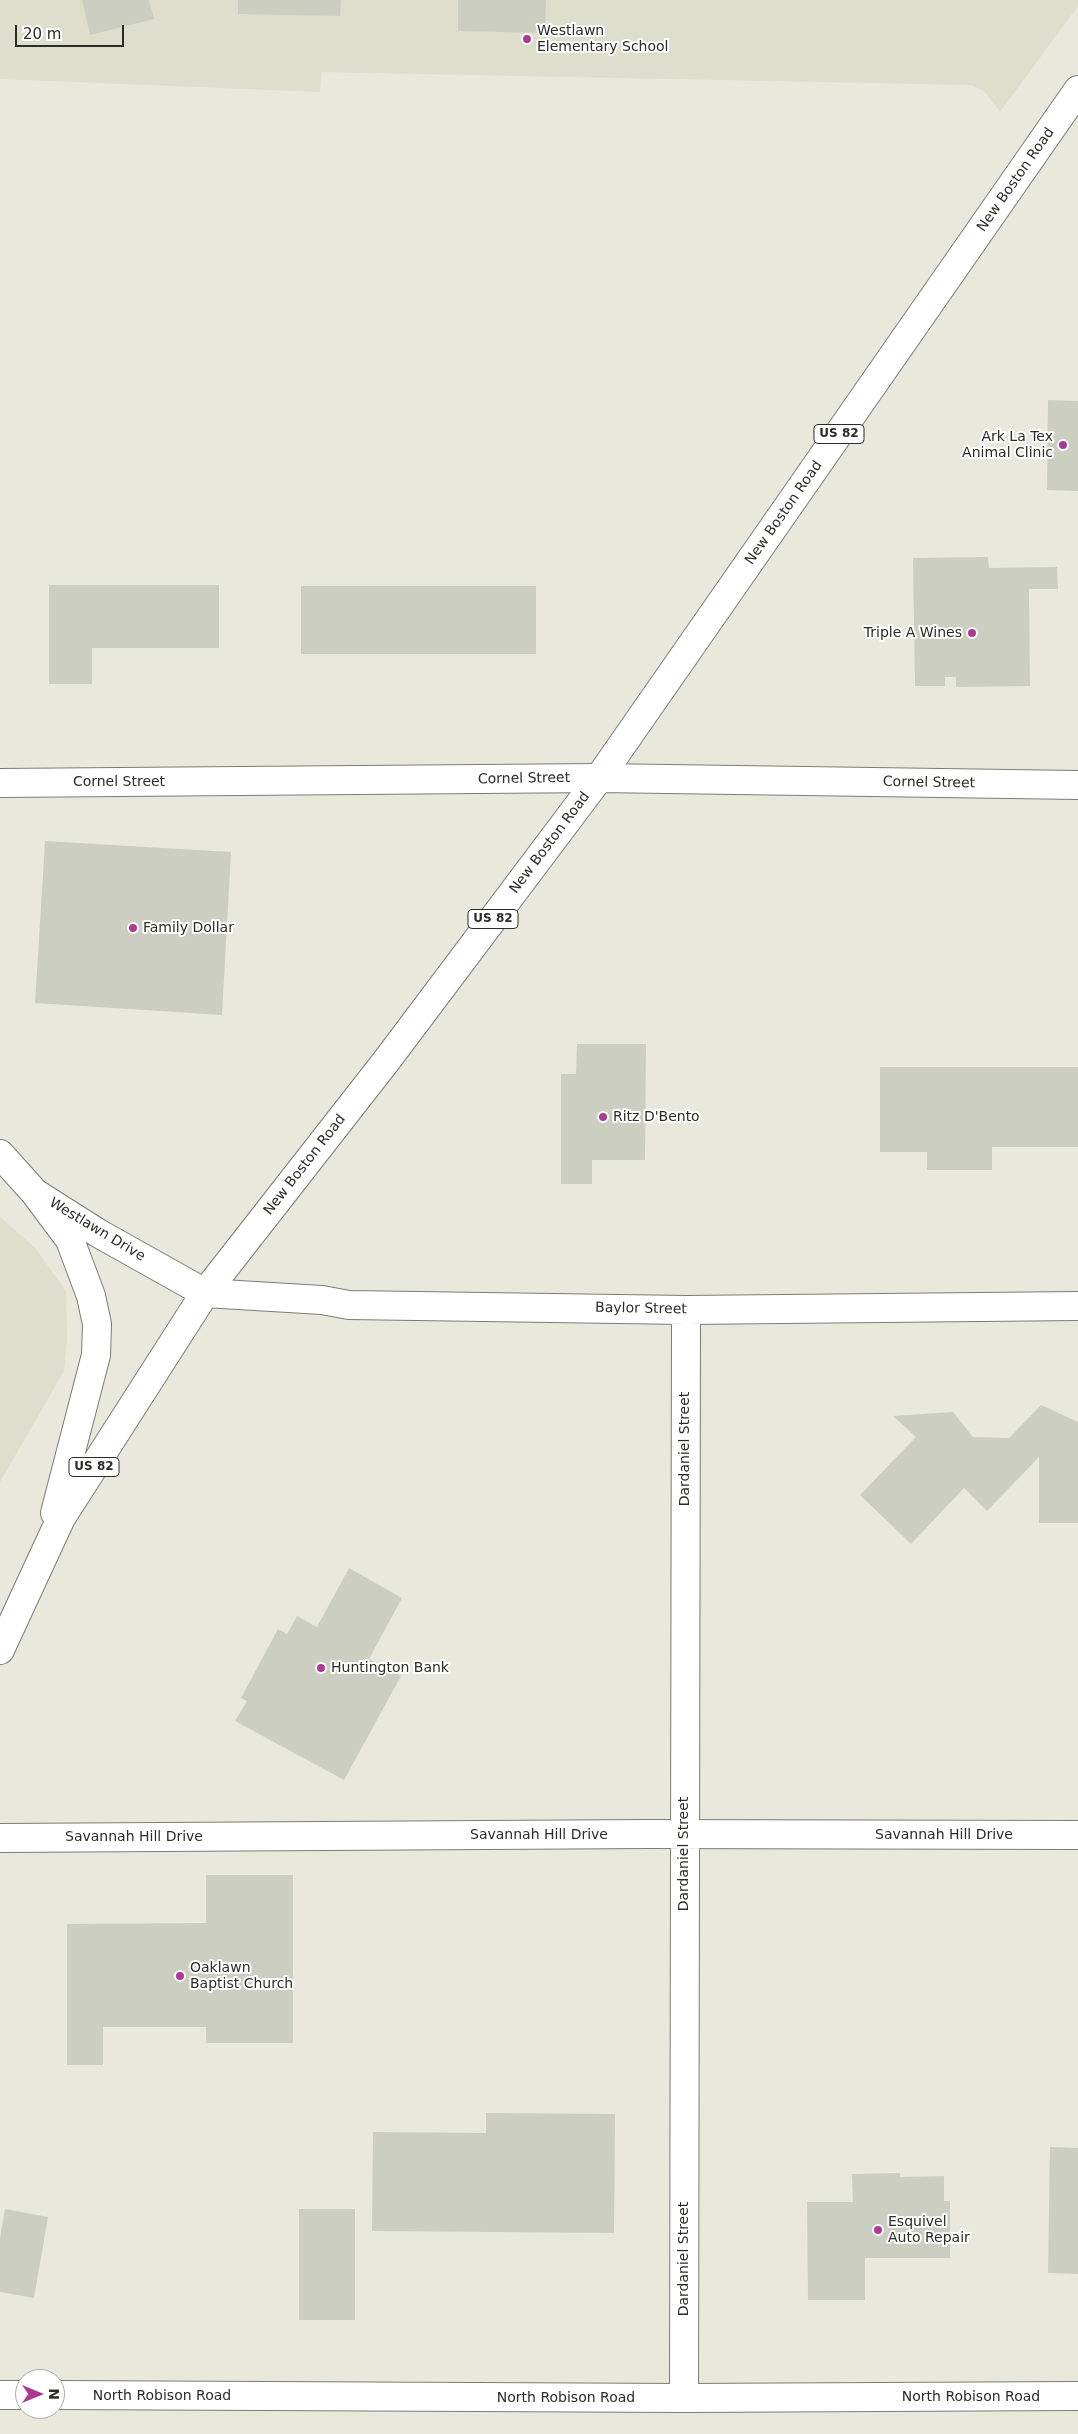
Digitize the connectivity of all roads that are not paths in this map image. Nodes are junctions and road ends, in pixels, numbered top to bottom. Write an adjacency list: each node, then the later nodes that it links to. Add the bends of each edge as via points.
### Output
1 (1078, 90): 2 (street, New Boston Road / US 82)
2 (599, 778): 3 (street, Cornel Street); 4 (street, Cornel Street); 7 (street, New Boston Road / US 82, via 387,1060)
3 (0, 782)
4 (1078, 785)
5 (0, 1154): 6 (street, Westlawn Drive)
6 (35, 1193): 7 (street, Westlawn Drive, via 98,1233); 10 (street, via 70,1240 91,1296 97,1324 96,1355)
7 (205, 1293): 9 (street, Baylor Street, via 349,1304); 10 (street, New Boston Road / US 82, via 61,1518)
8 (1078, 1306): 9 (street, Baylor Street)
9 (686, 1310): 12 (street, Dardaniel Street)
10 (44, 1553): 11 (street, New Boston Road / US 82)
11 (0, 1650)
12 (684, 1834): 13 (street, Savannah Hill Drive); 14 (street, Savannah Hill Drive); 19 (street, Dardaniel Street)
13 (1078, 1835)
14 (0, 1838)
15 (0, 2395): 16 (street)
16 (15, 2395)
17 (65, 2395): 19 (street, North Robison Road)
18 (1078, 2396): 19 (street, North Robison Road)
19 (684, 2398)

